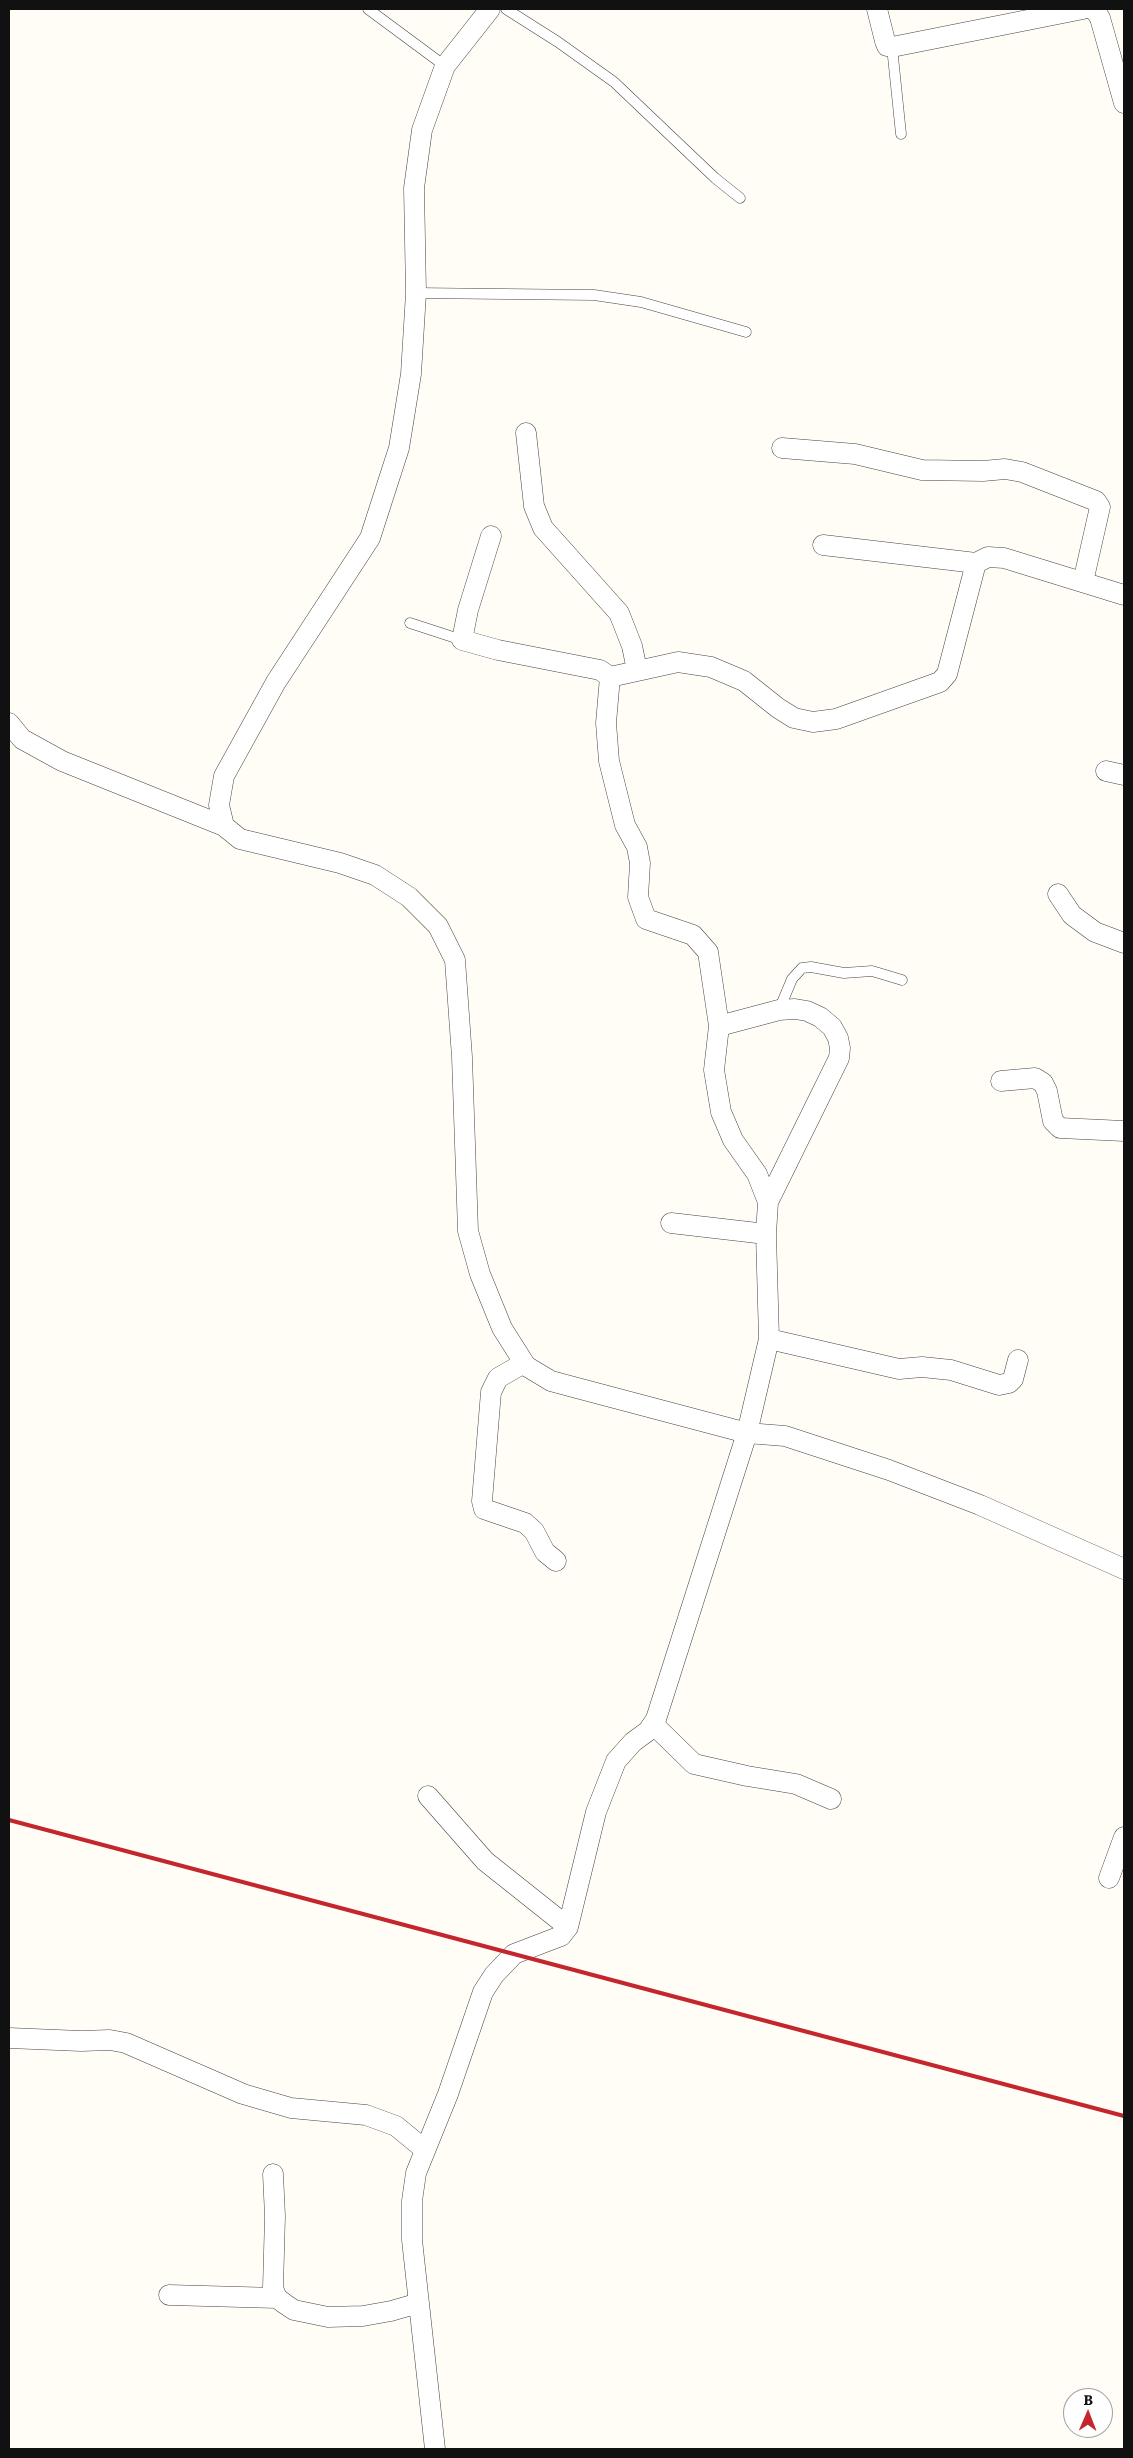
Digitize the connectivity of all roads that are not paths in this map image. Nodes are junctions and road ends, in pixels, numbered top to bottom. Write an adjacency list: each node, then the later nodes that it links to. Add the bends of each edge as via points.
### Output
1 (368, 9): 7 (lane)
2 (490, 9): 7 (street)
3 (506, 9): 10 (lane, via 614,82)
4 (877, 9): 6 (street, via 885,41)
5 (1091, 9): 6 (street); 8 (street, via 1100,18)
6 (892, 47): 9 (lane)
7 (445, 66): 11 (street, via 422,130 414,188)
8 (1124, 103)
9 (900, 134)
10 (740, 198)
11 (416, 293): 12 (lane, via 594,295 641,302); 25 (street, via 411,374 399,448 370,538 276,682 224,776 218,806)
12 (746, 332)
13 (526, 433): 22 (street, via 534,506 543,528 619,613)
14 (782, 448): 18 (street, via 855,454 922,470 1005,469 1022,472 1096,501 1100,507)
15 (490, 536): 21 (street)
16 (823, 545): 17 (street)
17 (976, 563): 18 (street, via 988,557 1004,558); 22 (street, via 947,674 940,682 836,719 813,722 794,718 744,682 711,667 678,662)
18 (1083, 582): 19 (street)
19 (1124, 595)
20 (410, 623): 21 (lane)
21 (462, 640): 23 (street, via 600,670)
22 (637, 670): 23 (street)
23 (610, 676): 30 (street, via 606,723 609,761 625,825 638,847 638,897 646,919 693,935 708,952)
24 (9, 723): 25 (street, via 22,739 62,761)
25 (224, 826): 38 (street, via 240,838 340,863 375,876 409,897 438,926 455,960 468,1231 480,1274 502,1328)
26 (1058, 894): 27 (street, via 1072,915 1094,932)
27 (1124, 943)
28 (902, 980): 29 (lane, via 872,971 844,973 802,968 792,979)
29 (779, 1010): 30 (street); 33 (street, via 807,1011 820,1017 832,1027 840,1048 839,1058)
30 (719, 1026): 33 (street, via 714,1070 721,1112 733,1140 757,1174)
31 (1000, 1081): 32 (street, via 1035,1078 1043,1083 1053,1121 1060,1128)
32 (1124, 1131)
33 (768, 1202): 35 (street)
34 (671, 1223): 35 (street)
35 (766, 1234): 36 (street)
36 (769, 1340): 37 (street, via 899,1369 951,1370 999,1385 1013,1379); 39 (street)
37 (1018, 1360)
38 (524, 1363): 39 (street, via 551,1381); 40 (street, via 498,1378 491,1392 482,1501 484,1509 525,1523 534,1531 545,1552)
39 (747, 1433): 41 (street, via 785,1436 889,1470 980,1505); 42 (street)
40 (556, 1561)
41 (1124, 1569)
42 (653, 1724): 44 (street, via 694,1764 796,1784); 47 (street, via 616,1761 596,1812)
43 (428, 1796): 47 (street, via 485,1861)
44 (832, 1799)
45 (1124, 1837): 46 (street)
46 (1109, 1878)
47 (568, 1927): 49 (street, via 561,1936 514,1954 483,1992 448,2094)
48 (9, 2038): 49 (street, via 126,2043 243,2094 291,2108 366,2116 396,2126)
49 (424, 2149): 53 (street, via 412,2201 412,2240)
50 (273, 2174): 52 (street, via 273,2288)
51 (169, 2295): 52 (street)
52 (278, 2298): 53 (street, via 294,2310 328,2316 372,2314)
53 (419, 2303): 54 (street)
54 (435, 2449)

